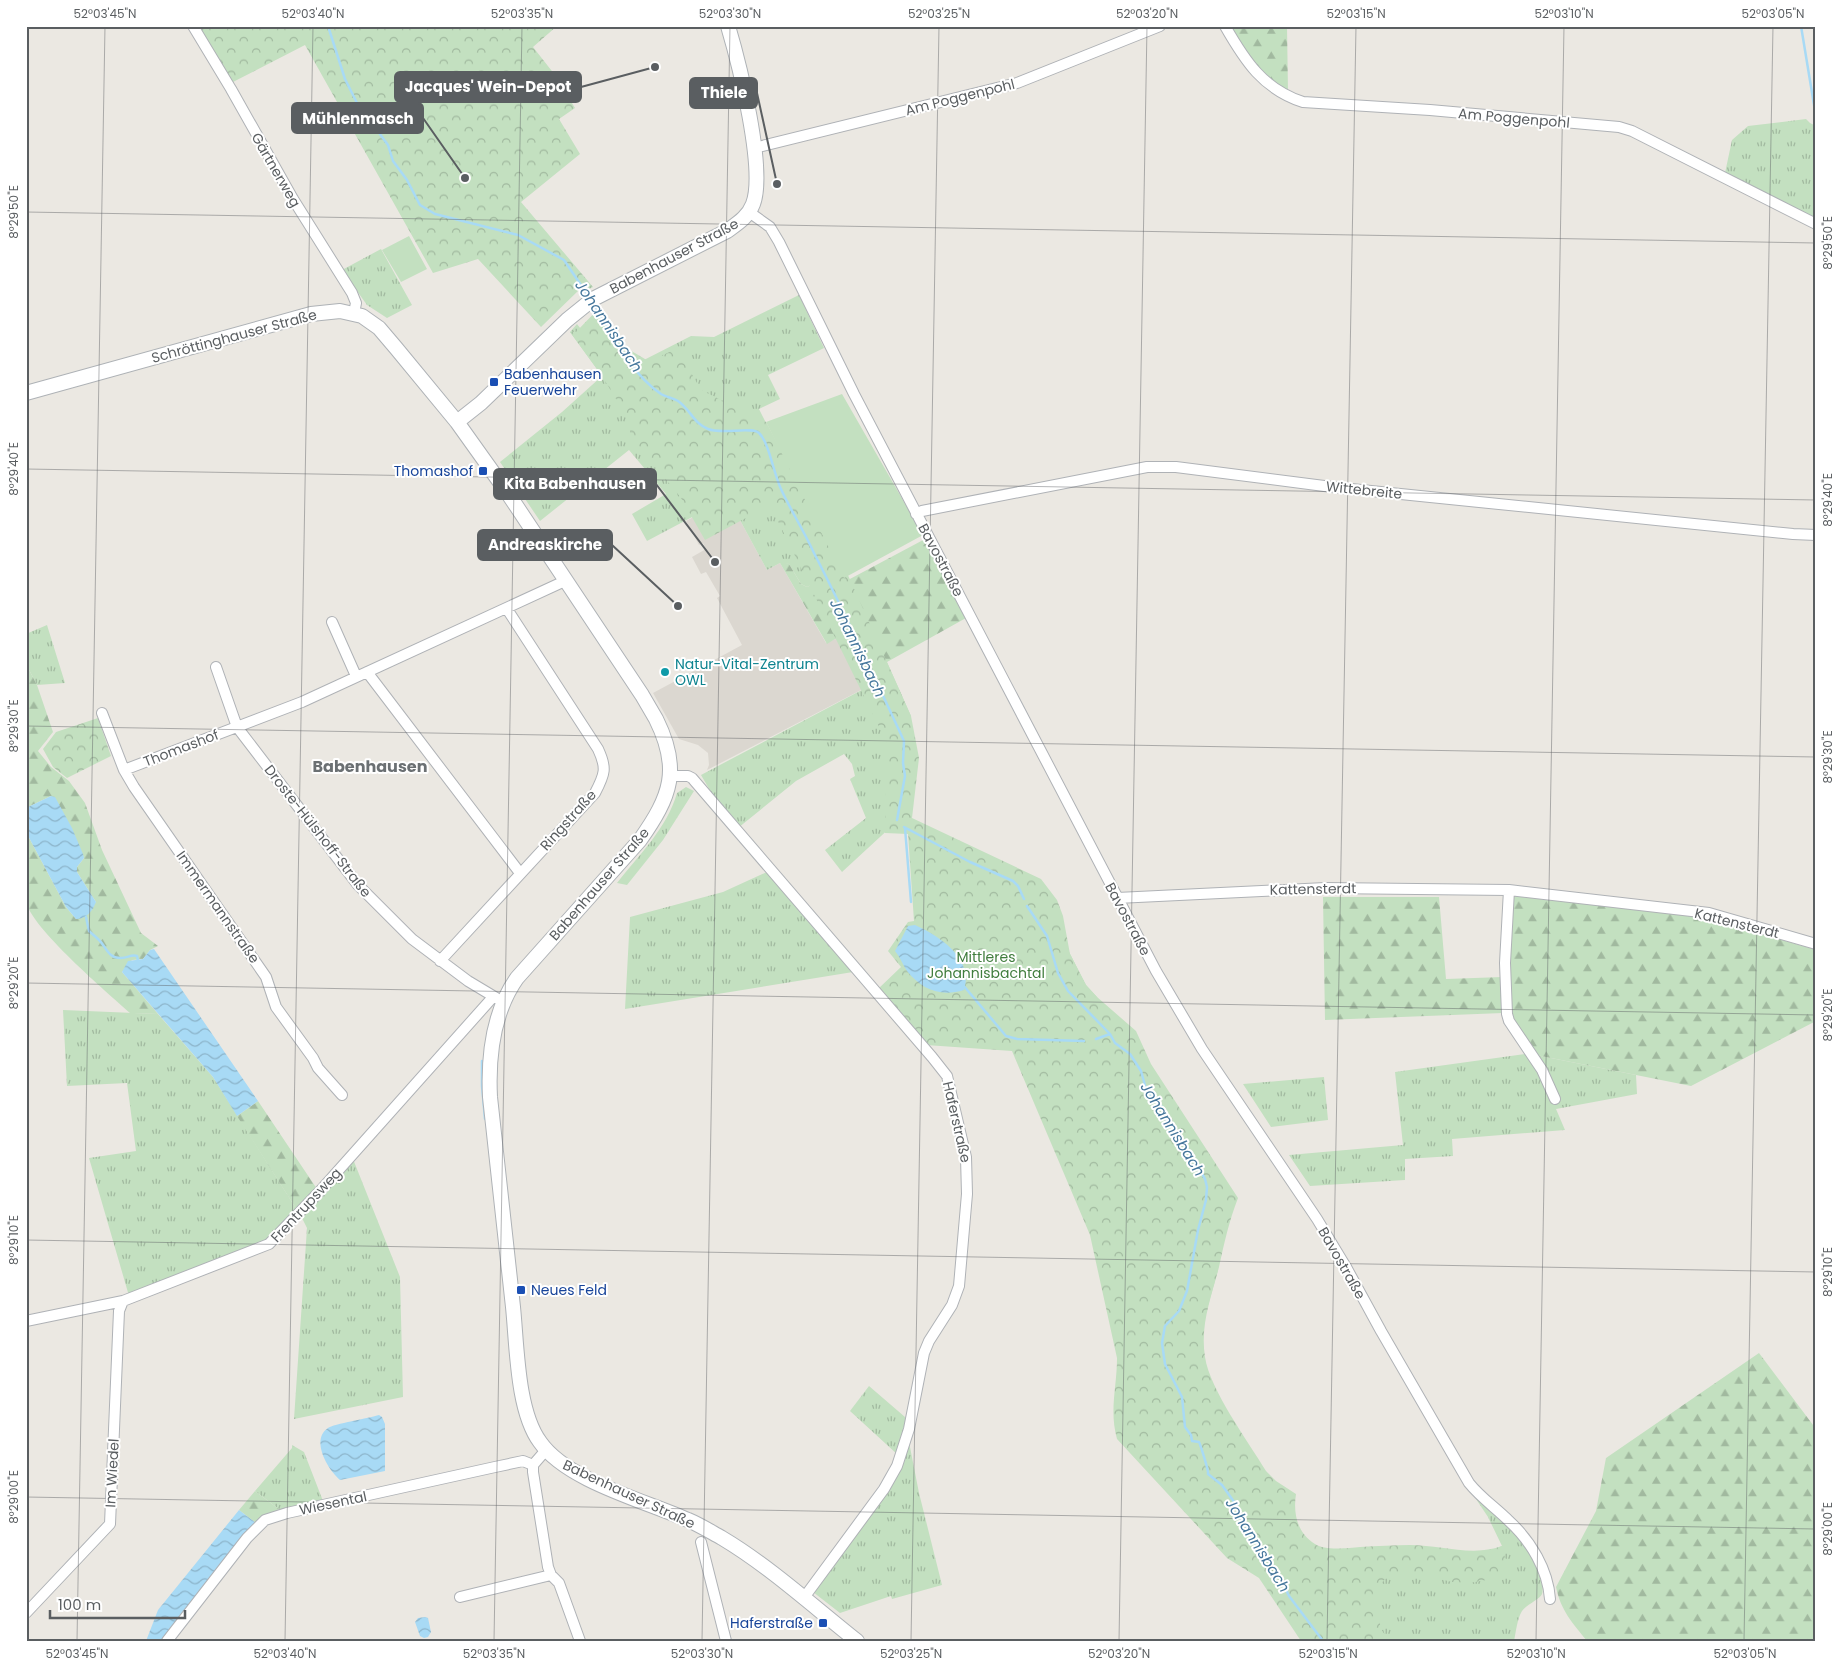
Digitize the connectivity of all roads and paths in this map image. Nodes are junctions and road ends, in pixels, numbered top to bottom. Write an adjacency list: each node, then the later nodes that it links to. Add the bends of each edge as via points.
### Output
1 (193, 26): 8 (street, Gärtnerweg, via 293,199 352,293 356,303)
2 (728, 26): 5 (main road, Babenhauser Straße)
3 (1160, 26): 5 (street, Am Poggenpohl, via 1017,83)
4 (1225, 26): 7 (street, Am Poggenpohl, via 1258,75 1292,99 1619,127)
5 (754, 148): 6 (main road, Babenhauser Straße, via 757,187)
6 (749, 212): 10 (main road, Babenhauser Straße, via 727,231 586,304); 11 (street, Bavostraße, via 770,227 779,242)
7 (1816, 224)
8 (354, 313): 9 (main road, Schröttinghauser Straße, via 331,311 311,314); 10 (main road, Schröttinghauser Straße, via 370,321 386,336)
9 (26, 393)
10 (457, 422): 13 (main road, Babenhauser Straße)
11 (916, 514): 12 (street, Wittebreite, via 1147,467); 25 (street, Bavostraße)
12 (1816, 535)
13 (566, 580): 14 (street, Thomashof); 22 (main road, Babenhauser Straße, via 664,734)
14 (507, 609): 17 (street, Thomashof); 23 (street, Ringstraße, via 598,749 604,772 595,793)
15 (332, 622): 18 (street)
16 (216, 667): 20 (street, Droste-Hülshoff-Straße)
17 (367, 672): 18 (street, Thomashof); 23 (street)
18 (356, 676): 20 (street, Thomashof)
19 (102, 713): 21 (street, Immermannstraße)
20 (238, 727): 21 (street, Thomashof); 27 (street, Droste-Hülshoff-Straße, via 358,885 412,940)
21 (124, 770): 29 (street, Immermannstraße, via 266,977 276,1007 318,1068)
22 (670, 776): 28 (main road, Babenhauser Straße, via 662,805 640,840); 38 (street, Haferstraße, via 692,778 947,1076 966,1158 968,1194 959,1286 952,1305 924,1353 902,1452 884,1489)
23 (520, 873): 27 (street, Ringstraße)
24 (1509, 890): 25 (street, Kattensterdt, via 1324,888); 26 (street, Kattensterdt, via 1708,913); 30 (street, via 1505,963 1507,1014 1509,1022 1542,1070)
25 (1117, 898): 39 (street, Bavostraße, via 1192,1032 1346,1267 1466,1479 1521,1533 1533,1551 1547,1578)
26 (1816, 944)
27 (440, 961): 28 (street, Droste-Hülshoff-Straße)
28 (498, 999): 31 (street, Frentrupsweg, via 270,1244); 33 (main road, Babenhauser Straße, via 498,1020 490,1055 490,1097 524,1405 530,1427)
29 (342, 1095)
30 (1555, 1099)
31 (123, 1301): 32 (street, Frentrupsweg); 40 (street, Im Wiedel, via 119,1312 110,1524)
32 (26, 1321)
33 (546, 1450): 34 (street); 38 (main road, Babenhauser Straße, via 574,1472 690,1521 723,1539)
34 (533, 1465): 36 (street); 41 (street, Wiesental, via 523,1461 265,1520 247,1538)
35 (701, 1542): 43 (street)
36 (551, 1575): 37 (street); 42 (street, via 559,1583)
37 (460, 1597)
38 (803, 1598): 44 (main road, Babenhauser Straße)
39 (1550, 1599)
40 (26, 1613)
41 (166, 1641)
42 (580, 1641)
43 (726, 1641)
44 (857, 1641)

